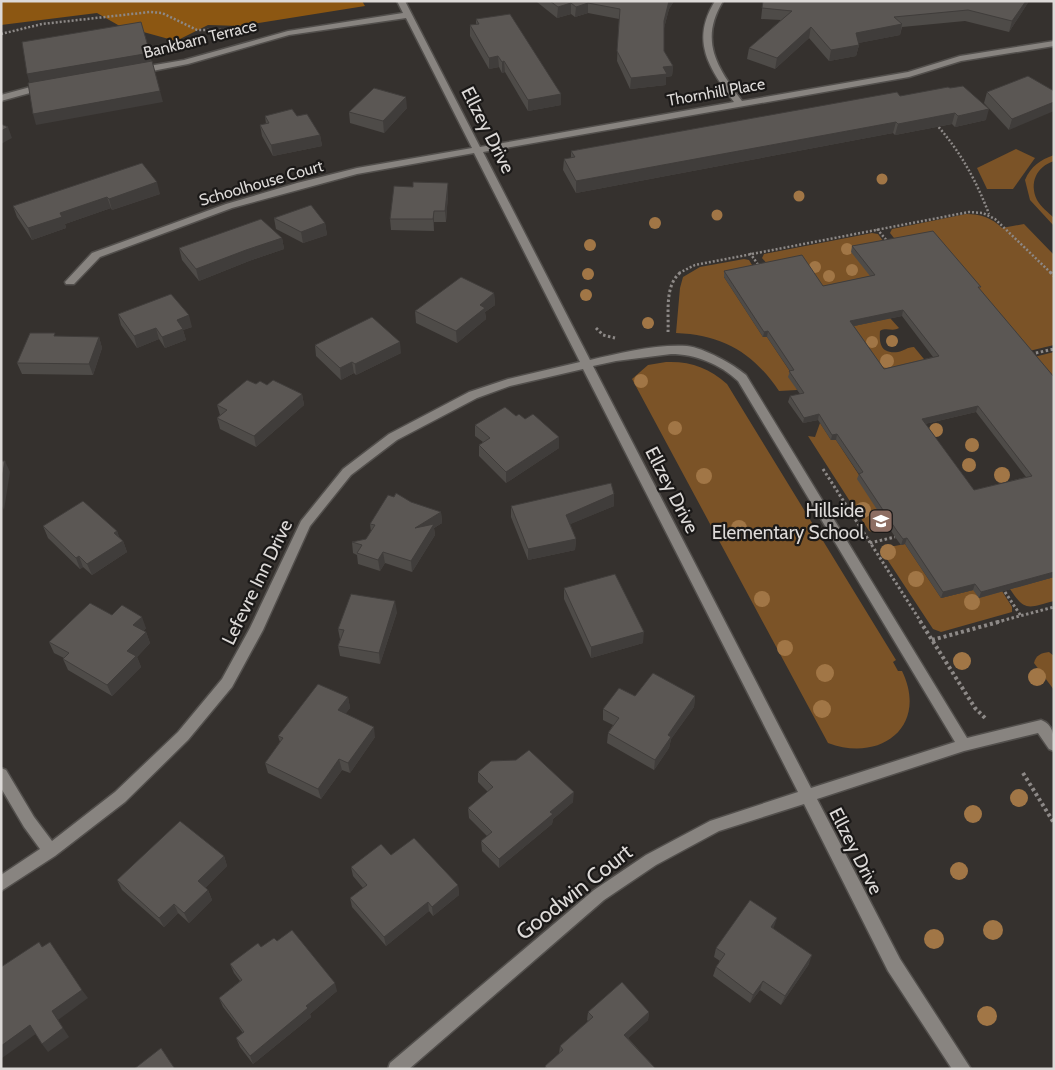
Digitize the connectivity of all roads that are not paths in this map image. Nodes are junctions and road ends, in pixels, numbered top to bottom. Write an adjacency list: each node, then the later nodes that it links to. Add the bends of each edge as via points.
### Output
1 (401, 1): 3 (street, Ellzey Drive)
2 (719, 1): 8 (street, via 706,38 709,55)
3 (408, 15): 5 (street, Bankbarn Terrace, via 288,33 185,62); 9 (street, Ellzey Drive)
4 (1054, 43): 8 (street, Thornhill Place, via 960,59 909,74)
5 (124, 73)
6 (56, 84): 7 (street)
7 (1, 98)
8 (739, 103): 9 (street, Thornhill Place)
9 (476, 149): 10 (street, Schoolhouse Court, via 357,171 229,206 96,255); 11 (street, Ellzey Drive)
10 (70, 282)
11 (587, 364): 12 (street, Lefevre Inn Drive, via 638,354 688,350 726,365 742,378); 15 (street, Ellzey Drive); 16 (street, Lefevre Inn Drive, via 508,383 456,403 393,437 348,472 305,524 256,630 227,683 183,736 120,797)
12 (964, 745): 13 (street, Goodwin Court, via 1041,726); 15 (street, Goodwin Court)
13 (1054, 745)
14 (1, 774): 16 (street, via 28,822)
15 (806, 795): 18 (street, Goodwin Court, via 715,826 650,860 599,895); 19 (street, Ellzey Drive, via 894,965)
16 (50, 851): 17 (street, Lefevre Inn Drive)
17 (1, 884)
18 (396, 1069)
19 (963, 1069)

